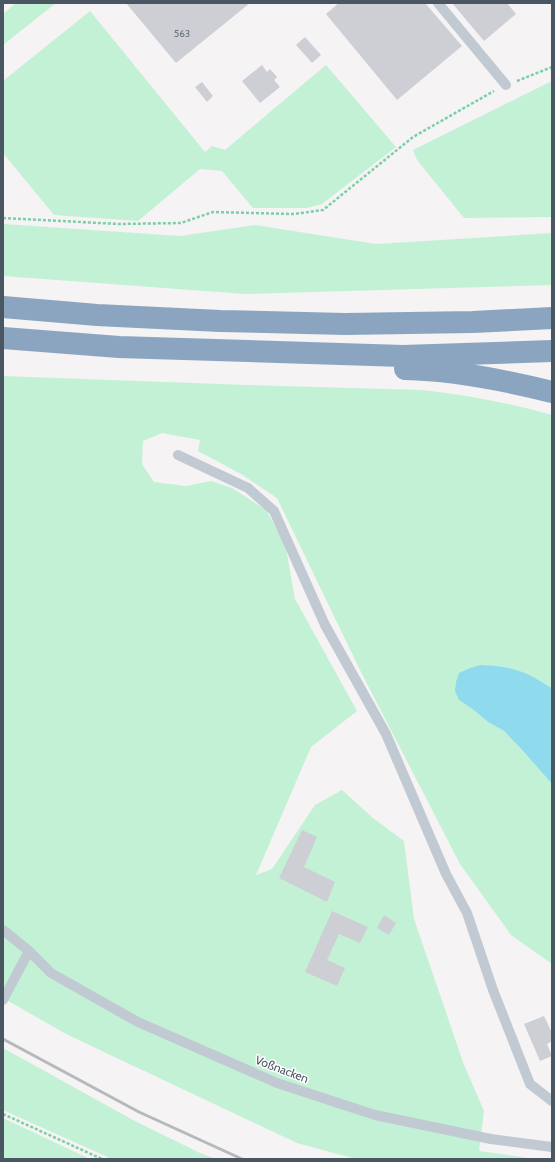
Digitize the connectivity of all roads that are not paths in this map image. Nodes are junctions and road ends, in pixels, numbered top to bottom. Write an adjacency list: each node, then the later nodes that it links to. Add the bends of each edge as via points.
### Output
1 (438, 3): 2 (lane)
2 (506, 85)
3 (3, 307): 4 (highway, via 220,321 345,324)
4 (552, 318)
5 (3, 338): 7 (highway, via 119,347)
6 (552, 351): 7 (highway, via 403,356)
7 (292, 353): 8 (highway, via 332,369 422,369 514,382)
8 (552, 392)
9 (178, 455): 13 (lane, via 248,488 274,511 325,625 386,734 446,874 467,913 493,990 530,1084)
10 (3, 930): 11 (lane, Voßnacken)
11 (29, 951): 12 (lane); 14 (lane, Voßnacken, via 51,973 138,1022 277,1083 375,1115 491,1139)
12 (3, 1000)
13 (552, 1101)
14 (552, 1147)

